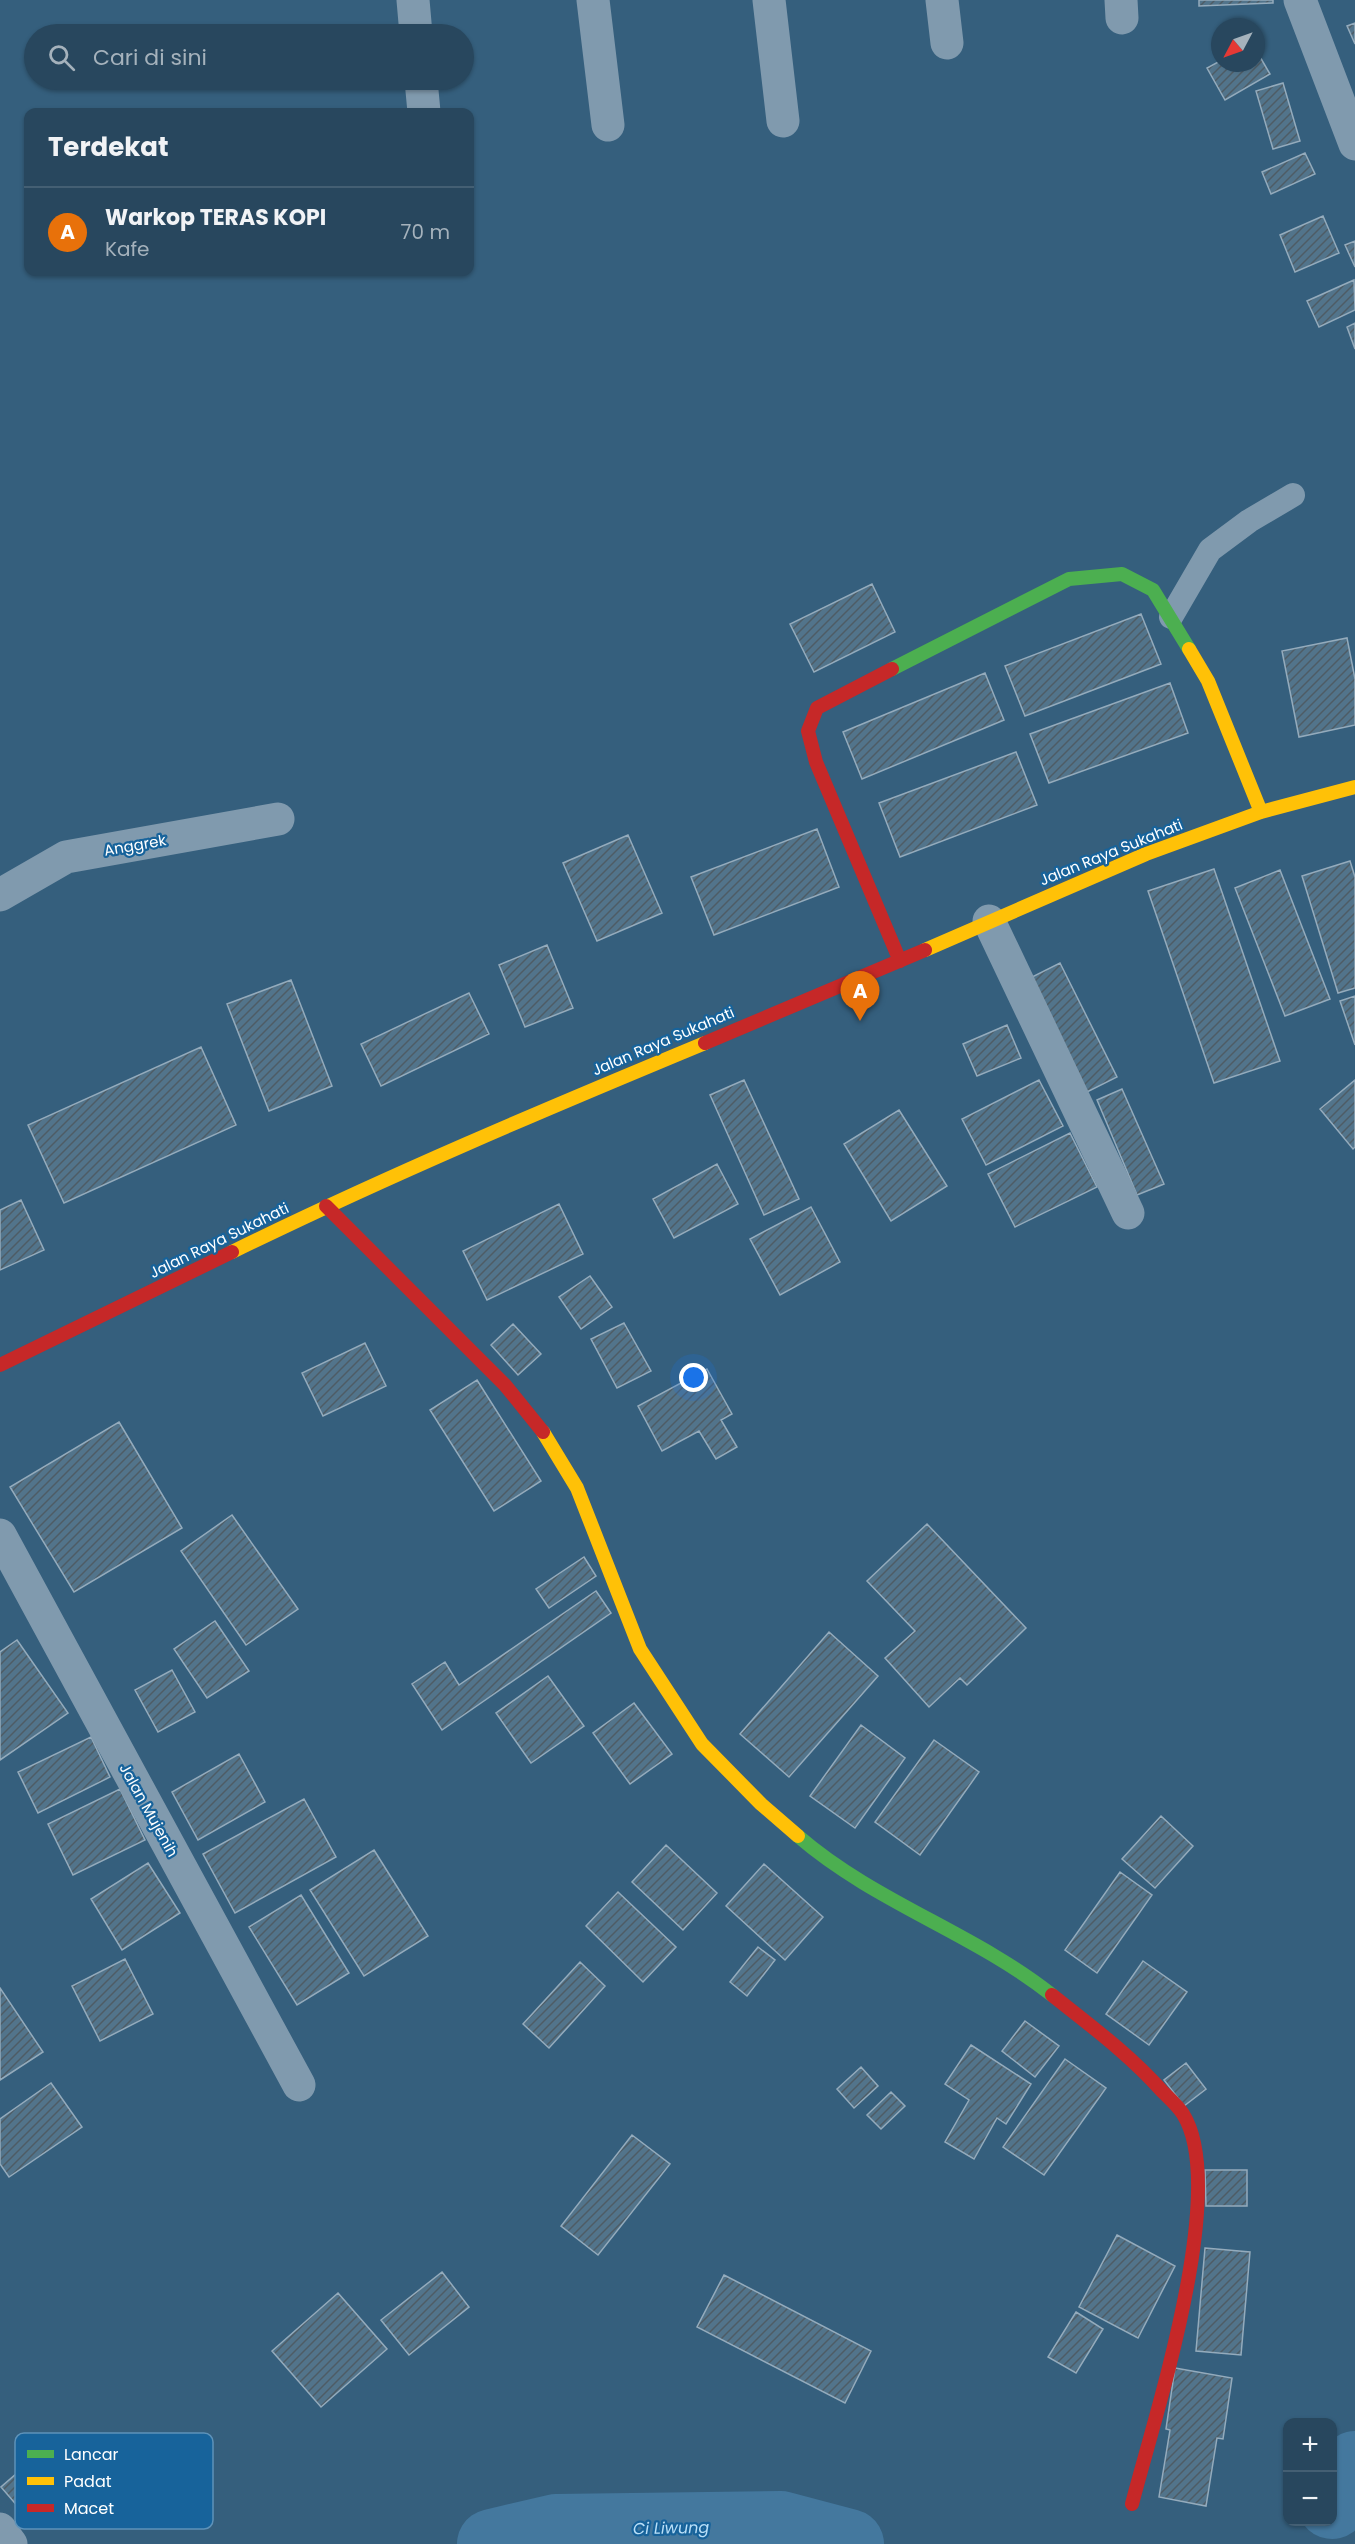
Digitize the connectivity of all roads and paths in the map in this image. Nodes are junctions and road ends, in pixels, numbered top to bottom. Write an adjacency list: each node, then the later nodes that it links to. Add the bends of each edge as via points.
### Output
1 (413, 0): 6 (street)
2 (593, 0): 11 (street)
3 (769, 0): 10 (street)
4 (942, 0): 7 (street)
5 (1300, 0): 12 (street)
6 (415, 24)
7 (947, 43)
8 (422, 90): 9 (street)
9 (424, 108)
10 (783, 121)
11 (608, 125)
12 (1355, 144)
13 (1293, 495): 14 (lane, via 1210,550)
14 (1171, 617): 16 (street, via 1208,681); 20 (street, via 1153,590 1122,574 1069,579 817,708 808,731 816,762)
15 (1355, 787): 16 (street, Jalan Raya Sukahati)
16 (1261, 812): 19 (street, Jalan Raya Sukahati, via 1146,854)
17 (278, 819): 18 (street, Anggrek, via 66,857)
18 (0, 895)
19 (989, 921): 20 (street, Jalan Raya Sukahati); 22 (street)
20 (900, 961): 21 (street, Jalan Raya Sukahati, via 514,1122)
21 (326, 1206): 23 (street, Jalan Raya Sukahati); 26 (street, via 505,1385 552,1443 577,1488 640,1649 702,1744 761,1804 829,1863 1023,1972 1134,2060 1183,2114 1197,2146 1199,2196 1191,2265)
22 (1128, 1213)
23 (0, 1365)
24 (0, 1535): 25 (street, Jalan Mujenih)
25 (299, 2085)
26 (1132, 2504)
27 (0, 2529): 28 (street)
28 (11, 2544)

